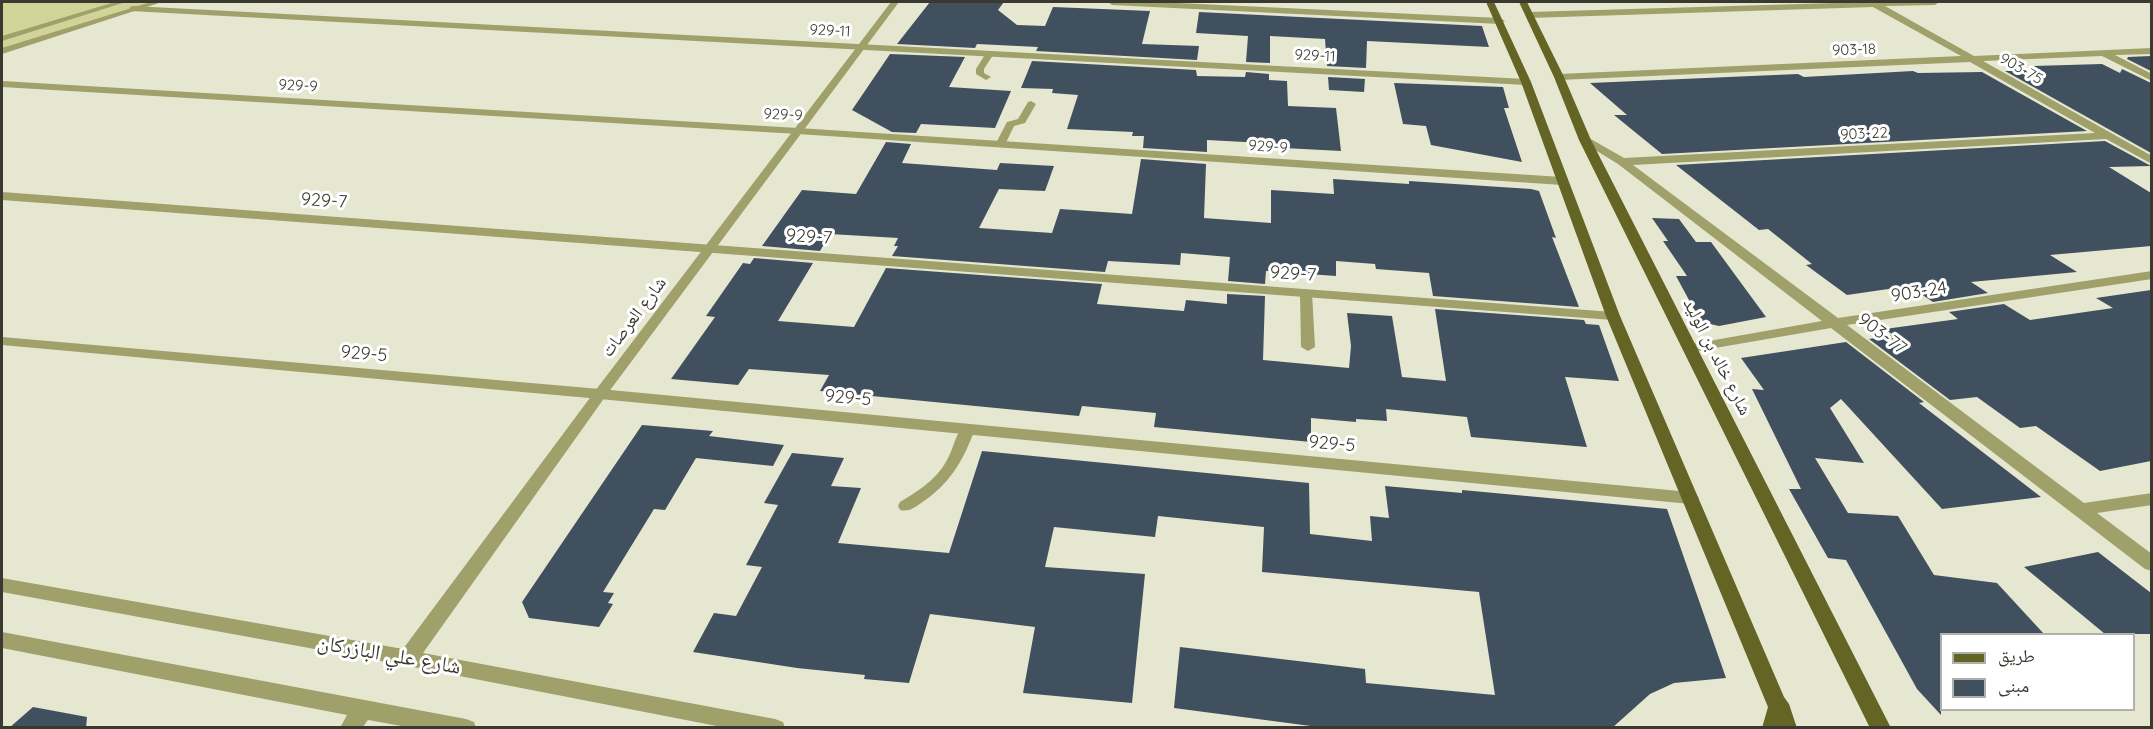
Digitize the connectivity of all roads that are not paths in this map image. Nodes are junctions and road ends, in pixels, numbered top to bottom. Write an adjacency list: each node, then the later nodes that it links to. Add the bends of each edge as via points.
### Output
1 (122, 2): 11 (lane)
2 (158, 2): 9 (street)
3 (895, 2): 12 (street, شارع العرصات)
4 (1112, 2): 10 (street)
5 (1490, 2): 10 (main road)
6 (1935, 2): 7 (street)
7 (1873, 3): 8 (street); 17 (street, 903-75)
8 (1526, 8): 19 (main road, شارع خالد بن الوليد)
9 (133, 9): 12 (street, 929-11); 13 (street)
10 (1500, 21): 21 (main road)
11 (2, 39)
12 (860, 47): 16 (street, 929-11); 24 (street, شارع العرصات)
13 (2, 51)
14 (2151, 51): 15 (street, 903-18)
15 (2103, 53): 17 (street, 903-18); 20 (street)
16 (989, 55): 18 (lane, via 980,69); 21 (street, 929-11)
17 (1974, 60): 19 (street, 903-18); 25 (street, 903-75)
18 (986, 77)
19 (1558, 77): 26 (main road, شارع خالد بن الوليد)
20 (2151, 78)
21 (1526, 82): 30 (main road)
22 (2, 84): 24 (street, 929-9)
23 (1031, 104): 27 (lane, via 1022,121 1010,124)
24 (798, 131): 27 (street, 929-9); 32 (street, شارع العرصات)
25 (2108, 136): 28 (street, 903-75); 29 (street, 903-22)
26 (1585, 140): 29 (street, 903-77); 39 (main road, شارع خالد بن الوليد)
27 (1000, 145): 30 (street, 929-9)
28 (2151, 161)
29 (1622, 162): 36 (street, 903-77)
30 (1562, 181): 35 (main road)
31 (2, 195): 32 (street, 929-7)
32 (711, 247): 34 (street, 929-7); 40 (street, شارع العرصات)
33 (2151, 275): 36 (street, 903-24)
34 (1306, 293): 35 (street, 929-7); 38 (lane)
35 (1613, 316): 42 (main road)
36 (1835, 323): 39 (street, 903-24); 45 (street, 903-77)
37 (2, 341): 40 (street, 929-5)
38 (1308, 347)
39 (1692, 348): 52 (main road, شارع خالد بن الوليد)
40 (600, 394): 41 (street, 929-5); 49 (street, شارع العرصات)
41 (969, 429): 42 (street, 929-5); 44 (lane, via 955,464 938,485)
42 (1690, 498): 50 (main road)
43 (2151, 499): 45 (street)
44 (906, 506)
45 (2079, 510): 46 (street, 903-77)
46 (2151, 564)
47 (2, 585): 49 (street, شارع علي البازركان)
48 (2, 640): 51 (street)
49 (408, 658): 55 (street, شارع علي البازركان)
50 (1779, 704): 56 (main road); 57 (main road); 58 (main road)
51 (363, 710): 53 (street); 54 (street)
52 (1882, 723)
53 (350, 728)
54 (466, 728)
55 (775, 728)
56 (1772, 728)
57 (1787, 728)
58 (1793, 728)

